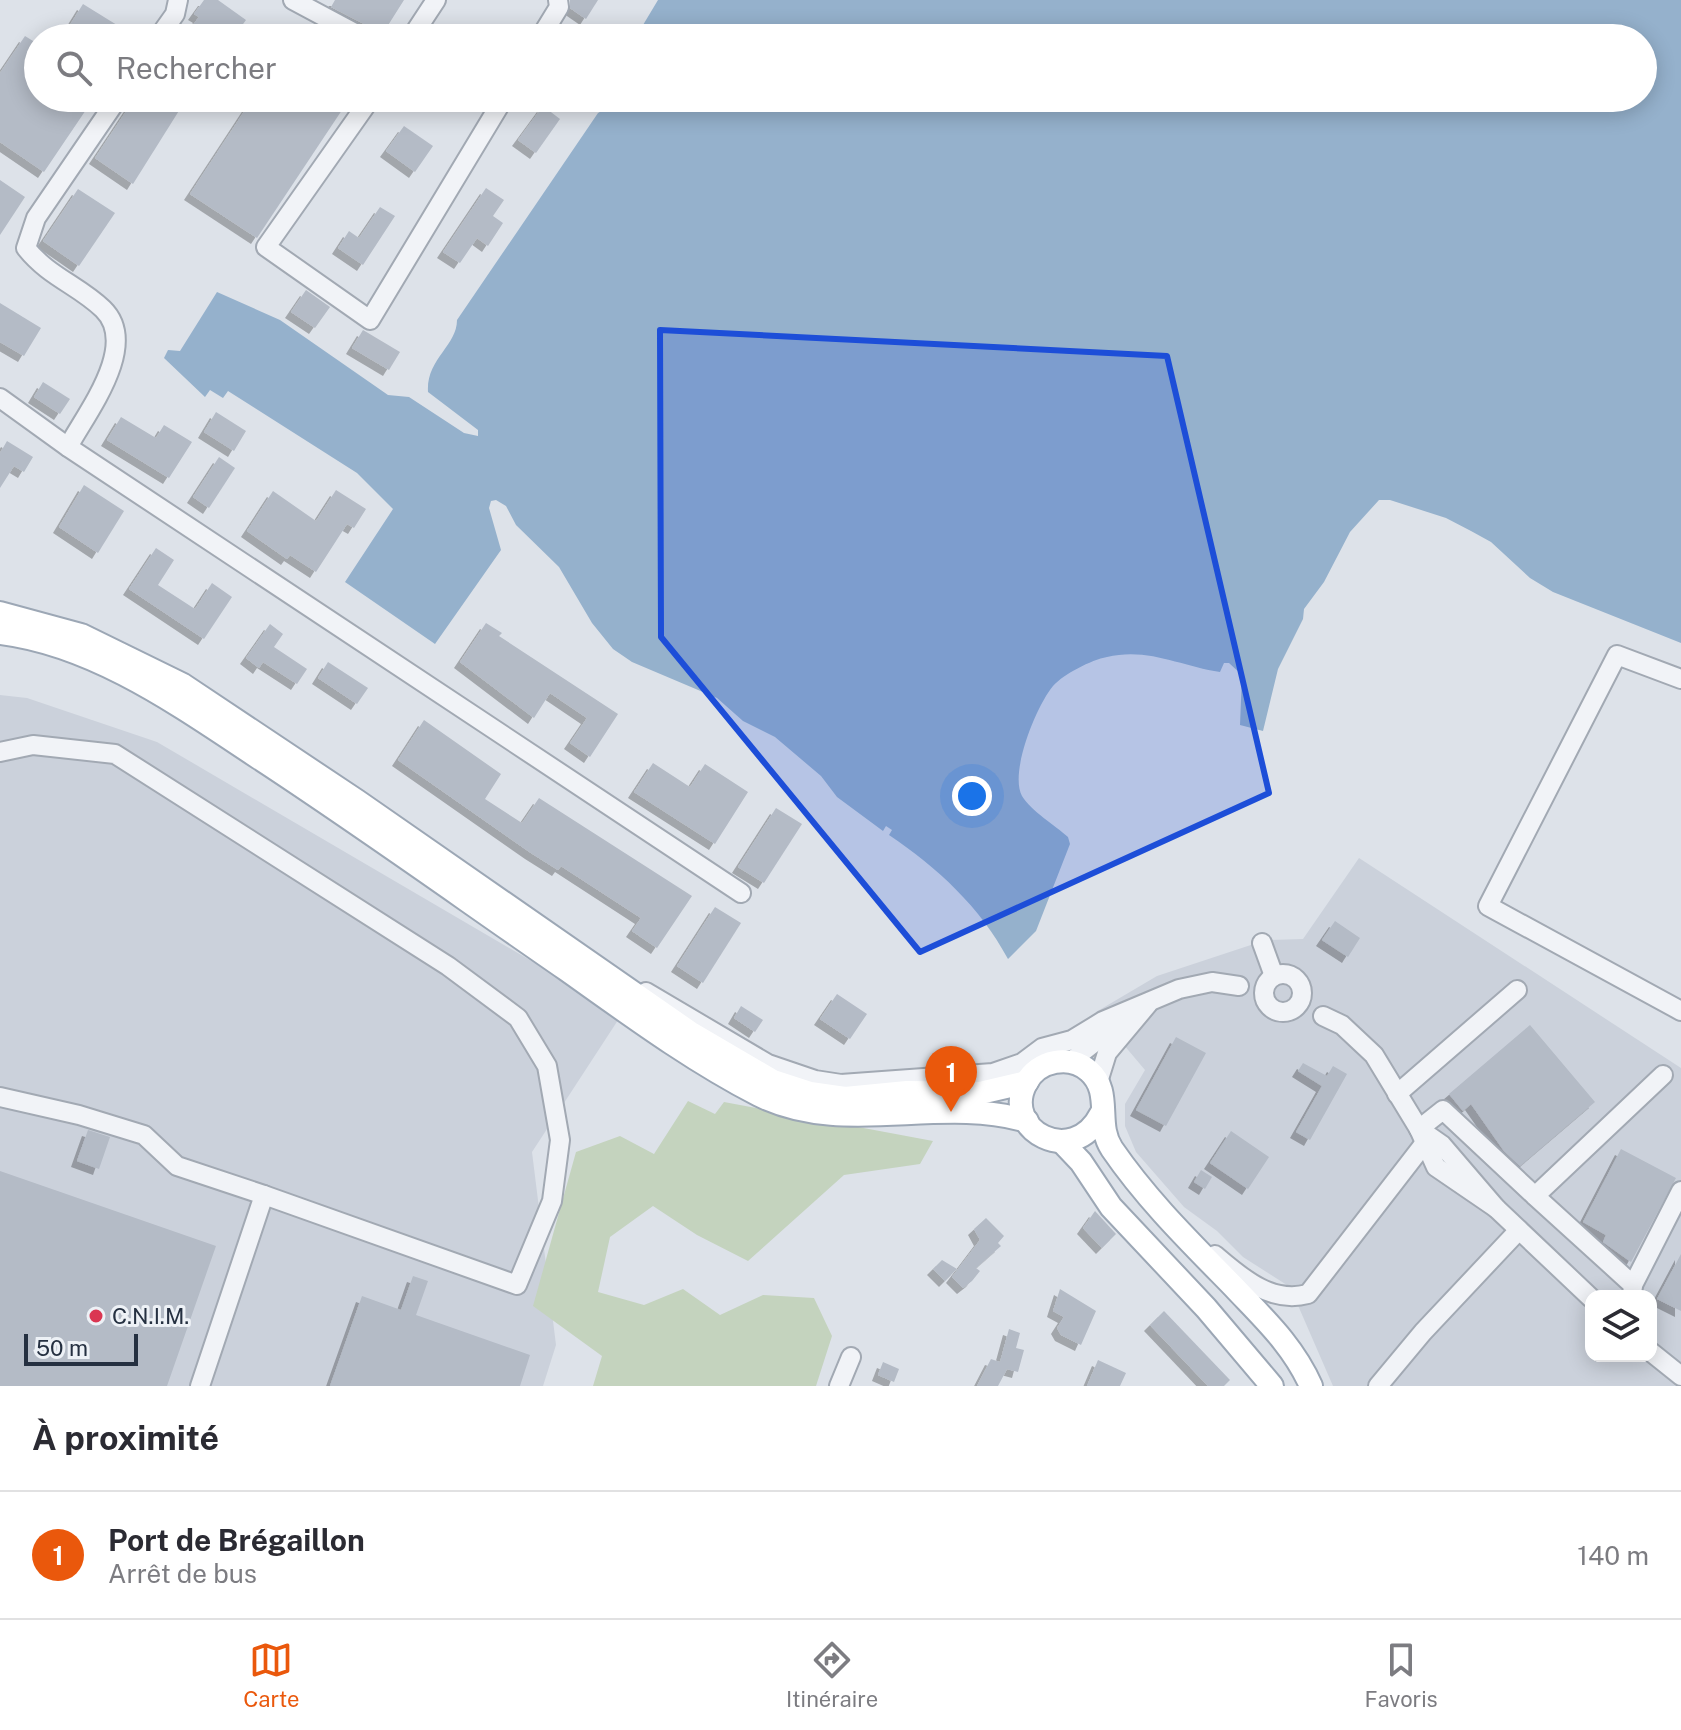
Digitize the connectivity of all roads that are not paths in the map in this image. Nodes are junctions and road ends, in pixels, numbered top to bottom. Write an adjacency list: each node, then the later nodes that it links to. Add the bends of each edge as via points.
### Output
1 (178, 0): 5 (street)
2 (293, 0): 6 (street)
3 (436, 0): 7 (street)
4 (558, 0): 8 (street)
5 (168, 24)
6 (338, 24)
7 (420, 24)
8 (549, 24)
9 (108, 112): 13 (street, via 36,218 26,248 41,268 104,309 116,329 115,361)
10 (361, 112): 11 (street, via 266,247 370,320)
11 (496, 112)
12 (0, 398): 13 (street)
13 (68, 447): 18 (street)
14 (0, 613): 20 (main road, via 81,635 183,685)
15 (0, 633): 33 (main road, via 74,653 172,700 681,1049 764,1097 836,1115 951,1112)
16 (1681, 679): 25 (street, via 1617,655 1488,906)
17 (0, 752): 37 (street, via 33,745 115,754 448,966 518,1018 547,1066 560,1140 552,1201 517,1285)
18 (741, 893)
19 (1262, 943): 21 (street)
20 (580, 955): 23 (street, via 768,1064 841,1084 993,1073); 28 (main road, via 734,1061 810,1093 845,1098 980,1093)
21 (1269, 985): 23 (street, via 1212,982); 24 (street, via 1276,1010); 24 (street, via 1291,976 1299,983)
22 (1517, 990): 30 (street)
23 (1153, 999): 26 (street); 29 (street, via 1112,1046)
24 (1297, 1002): 30 (street, via 1342,1025 1374,1055)
25 (1681, 1011)
26 (1071, 1061): 28 (main road, via 1041,1067); 29 (main road)
27 (1663, 1075): 38 (street)
28 (1027, 1082): 33 (main road, via 1022,1102)
29 (1098, 1082): 32 (main road)
30 (1397, 1094): 34 (street)
31 (0, 1097): 37 (street, via 144,1135 177,1166)
32 (1101, 1114): 35 (main road, via 1086,1135); 40 (main road, via 1109,1145 1132,1178)
33 (1027, 1121): 35 (main road, via 1042,1137)
34 (1421, 1136): 38 (street, via 1443,1110); 39 (street, via 1442,1145); 40 (street, via 1308,1294 1282,1298 1247,1281 1213,1253)
35 (1062, 1142): 48 (main road, via 1111,1207)
36 (1681, 1191): 41 (street)
37 (264, 1195): 46 (street)
38 (1535, 1196): 41 (street)
39 (1519, 1230): 42 (street); 50 (street)
40 (1198, 1249): 49 (main road, via 1291,1347)
41 (1633, 1290)
42 (1585, 1292)
43 (851, 1357): 47 (street)
44 (1657, 1357): 45 (street)
45 (1681, 1376)
46 (200, 1386)
47 (839, 1386)
48 (1272, 1386)
49 (1311, 1386)
50 (1378, 1386)

